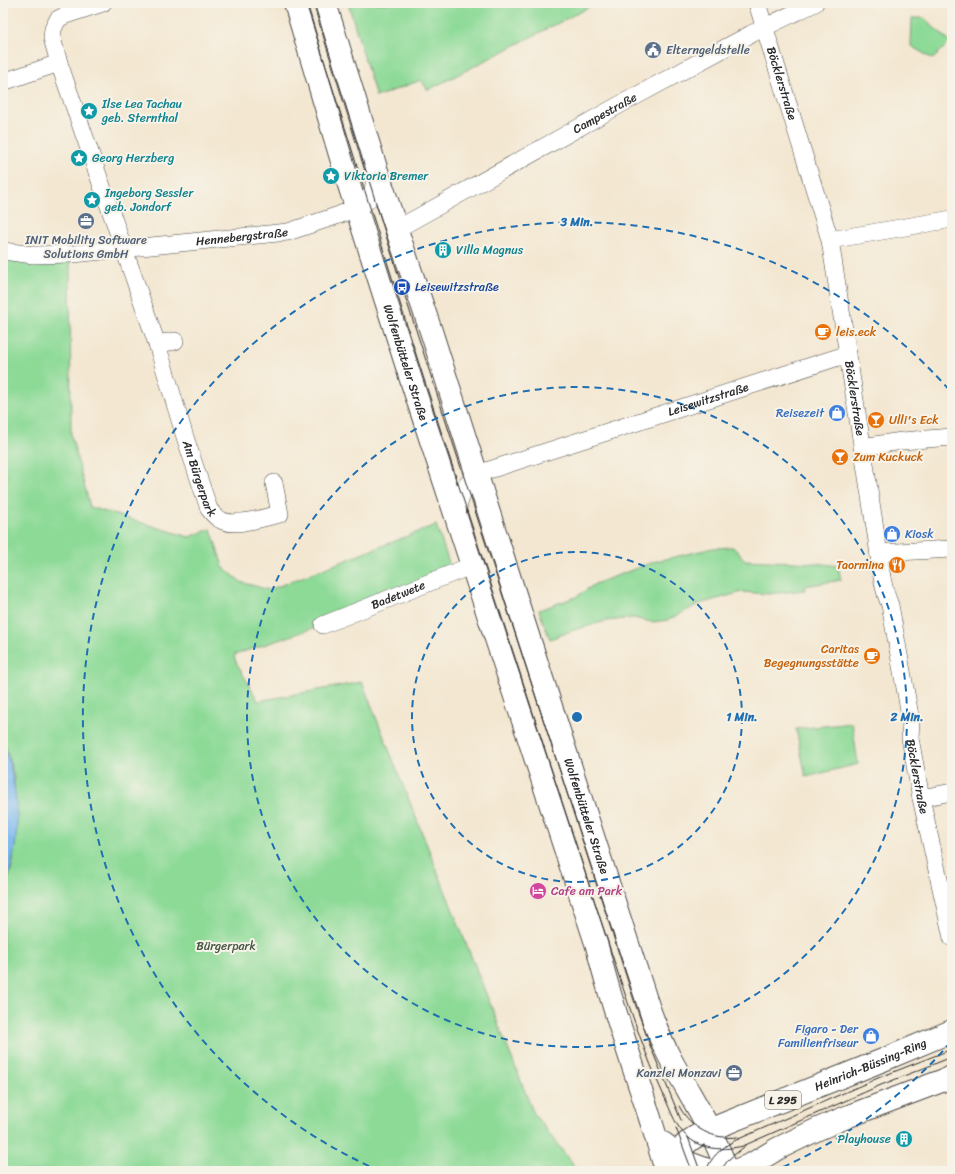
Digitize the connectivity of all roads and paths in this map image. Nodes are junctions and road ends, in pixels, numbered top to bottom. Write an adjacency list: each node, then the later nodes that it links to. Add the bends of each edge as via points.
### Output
1 (103, 3): 7 (street, via 58,20 52,38)
2 (295, 3): 10 (main road, Wolfenbütteler Straße)
3 (324, 3): 9 (main road, Wolfenbütteler Straße)
4 (757, 3): 6 (street, Böcklerstraße)
5 (815, 3): 6 (street, Campestraße)
6 (765, 28): 12 (street, Campestraße, via 621,104); 13 (street, Böcklerstraße)
7 (59, 63): 8 (street); 14 (street)
8 (3, 82)
9 (376, 168): 10 (street, Wolfenbütteler Straße, via 372,193 364,204); 12 (main road, Wolfenbütteler Straße)
10 (357, 208): 14 (street, Hennebergstraße, via 288,232); 23 (main road, Wolfenbütteler Straße)
11 (952, 219): 13 (street)
12 (397, 229): 21 (main road, Wolfenbütteler Straße)
13 (830, 240): 18 (street, Böcklerstraße)
14 (123, 249): 15 (street, Hennebergstraße, via 33,255); 17 (street, Am Bürgerpark)
15 (3, 251)
16 (175, 341): 17 (street)
17 (157, 344): 22 (street, Am Bürgerpark, via 185,437 213,514 227,523 280,514)
18 (848, 354): 20 (street, Böcklerstraße); 21 (street, Leisewitzstraße)
19 (952, 437): 20 (street, via 902,441)
20 (862, 448): 25 (street, Böcklerstraße)
21 (477, 474): 23 (street, via 461,493); 33 (main road, Wolfenbütteler Straße, via 653,1021)
22 (274, 483)
23 (456, 517): 26 (main road, Wolfenbütteler Straße)
24 (952, 549): 25 (street)
25 (879, 553): 29 (street, Böcklerstraße, via 911,721 910,738)
26 (473, 566): 27 (street, Badetwete); 34 (main road, Wolfenbütteler Straße, via 656,1136)
27 (323, 625)
28 (952, 792): 29 (street)
29 (921, 798): 30 (street, Böcklerstraße)
30 (952, 938)
31 (952, 1031): 33 (main road, Heinrich-Büssing-Ring / L 295)
32 (952, 1077): 37 (main road, via 818,1129)
33 (710, 1129): 34 (main road, Heinrich-Büssing-Ring / L 295, via 689,1140); 36 (main road, Wolfenbütteler Straße)
34 (671, 1166): 35 (main road, via 689,1162)
35 (711, 1171)
36 (727, 1171)
37 (735, 1171)

